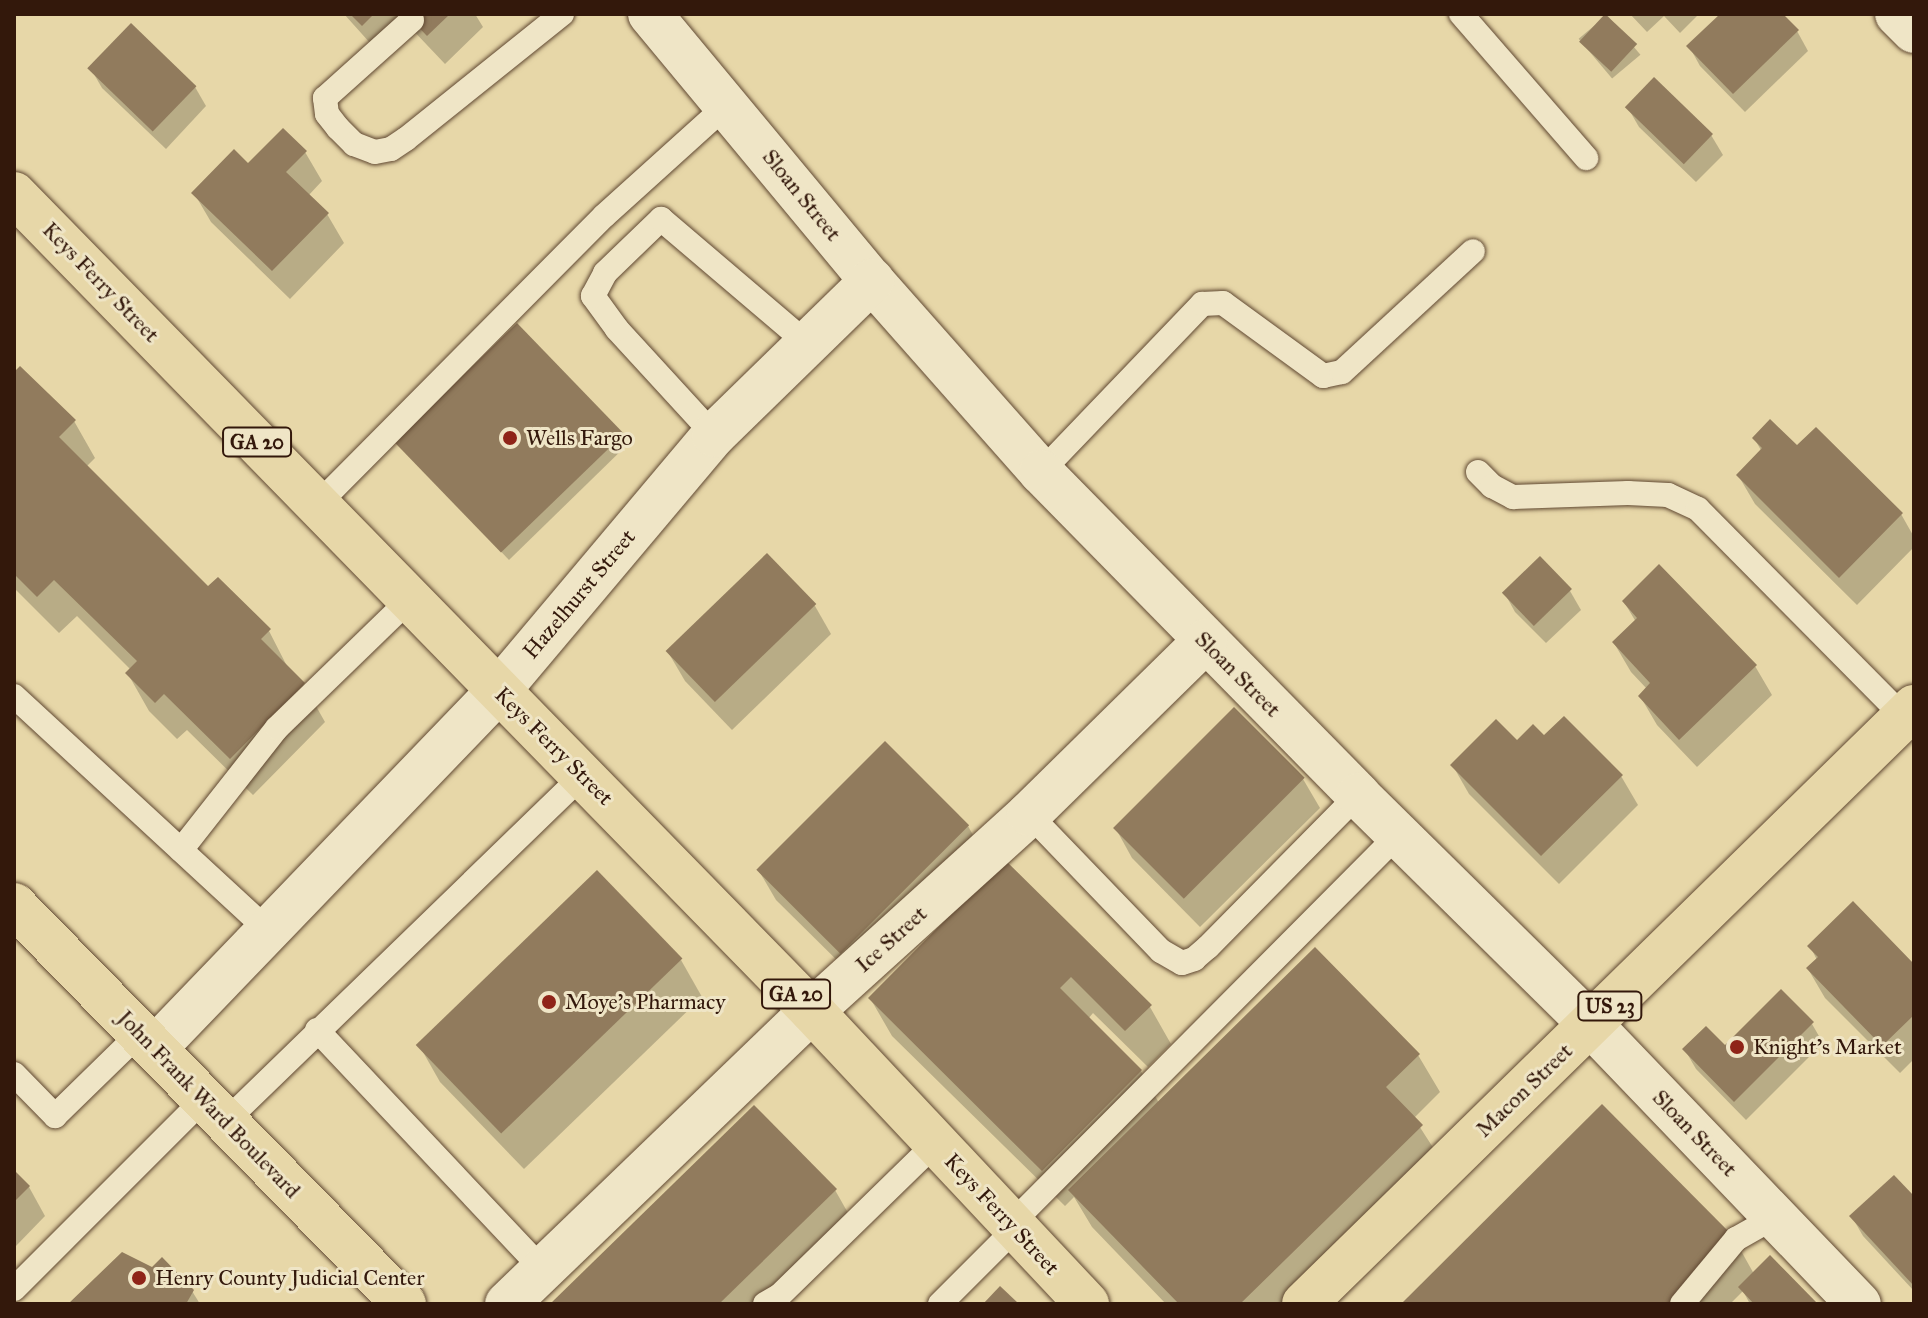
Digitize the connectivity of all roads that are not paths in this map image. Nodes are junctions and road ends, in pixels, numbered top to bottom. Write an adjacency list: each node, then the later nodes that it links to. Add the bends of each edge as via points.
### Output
1 (562, 14): 5 (lane, via 406,139 375,152 354,144 327,114 325,98)
2 (650, 14): 7 (street, Sloan Street)
3 (1461, 14): 8 (lane)
4 (1897, 14): 6 (street)
5 (412, 20)
6 (1914, 31)
7 (728, 104): 11 (street, Sloan Street); 16 (lane, via 604,216)
8 (1586, 158)
9 (14, 194): 16 (main road, Keys Ferry Street / GA 20)
10 (1473, 251): 14 (lane, via 1342,372 1323,376 1223,303 1202,304)
11 (872, 281): 12 (street, Hazelhurst Street); 14 (street, Sloan Street)
12 (808, 344): 13 (street, Hazelhurst Street); 13 (lane, via 661,219 605,273 593,296)
13 (714, 435): 19 (street, Hazelhurst Street)
14 (1041, 472): 18 (street, Sloan Street)
15 (1478, 472): 21 (lane, via 1513,497 1668,495 1698,509)
16 (318, 504): 17 (main road, Keys Ferry Street / GA 20)
17 (410, 599): 19 (main road, Keys Ferry Street / GA 20); 26 (lane, via 277,728)
18 (1205, 641): 23 (street, Sloan Street); 24 (street, Ice Street)
19 (499, 690): 22 (main road, Keys Ferry Street / GA 20); 28 (street, Hazelhurst Street)
20 (14, 696): 26 (lane)
21 (1909, 712): 30 (main road, Macon Street / US 23)
22 (583, 775): 29 (main road, Keys Ferry Street / GA 20); 31 (lane)
23 (1358, 795): 24 (lane, via 1208,947 1182,963 1161,951); 25 (street, Sloan Street)
24 (1029, 814): 29 (street, Ice Street)
25 (1398, 835): 30 (street, Sloan Street); 37 (lane)
26 (181, 850): 28 (lane)
27 (19, 921): 32 (main road, John Frank Ward Boulevard)
28 (269, 931): 32 (street, Hazelhurst Street)
29 (812, 1011): 35 (main road, Keys Ferry Street / GA 20); 38 (street, Ice Street)
30 (1591, 1025): 36 (street, Sloan Street); 45 (main road, Macon Street / US 23)
31 (317, 1030): 34 (lane); 38 (lane)
32 (147, 1041): 33 (lane, via 55,1116); 34 (main road, John Frank Ward Boulevard)
33 (14, 1074)
34 (215, 1110): 39 (lane); 40 (main road, John Frank Ward Boulevard)
35 (936, 1143): 37 (main road, Keys Ferry Street / GA 20); 42 (lane)
36 (1775, 1217): 46 (lane, via 1736,1239); 47 (street, Sloan Street)
37 (1012, 1227): 43 (lane); 44 (main road, Keys Ferry Street / GA 20)
38 (543, 1270): 41 (street, Ice Street)
39 (14, 1289)
40 (404, 1304)
41 (507, 1304)
42 (765, 1304)
43 (940, 1304)
44 (1087, 1304)
45 (1304, 1304)
46 (1682, 1304)
47 (1859, 1304)

